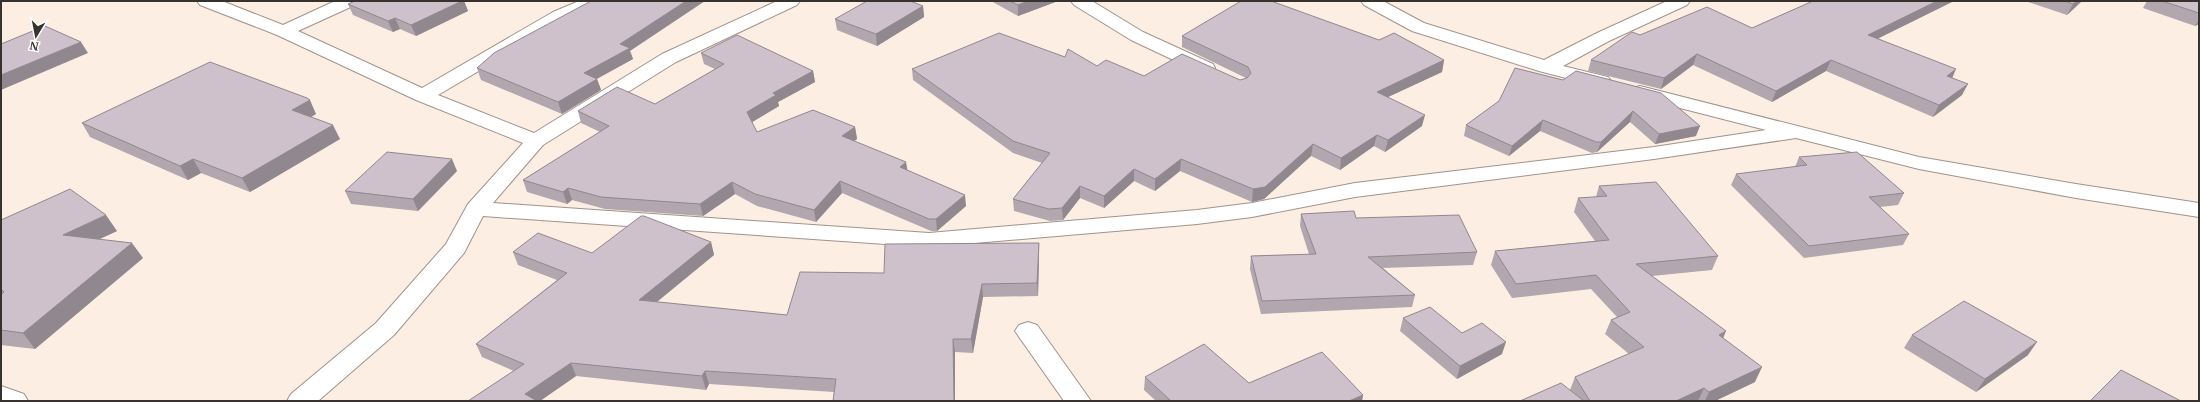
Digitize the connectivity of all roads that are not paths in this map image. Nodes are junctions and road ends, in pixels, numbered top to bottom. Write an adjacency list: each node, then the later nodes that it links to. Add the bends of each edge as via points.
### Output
1 (206, 1): 8 (street)
2 (349, 1): 8 (street)
3 (594, 1): 11 (street, via 559,16)
4 (791, 1): 13 (street, via 669,58)
5 (1080, 1): 10 (street, via 1137,36)
6 (1370, 1): 9 (street, via 1418,28)
7 (1681, 1): 9 (street, via 1603,36)
8 (283, 31): 11 (street)
9 (1546, 67): 12 (street)
10 (1219, 74)
11 (424, 96): 13 (street)
12 (1794, 132): 14 (street, via 1654,153 1355,190 1252,210 1197,217 929,240); 15 (street, via 1919,163)
13 (536, 141): 14 (street)
14 (476, 209): 19 (street, via 456,248 385,329)
15 (2199, 210)
16 (1028, 331): 20 (street)
17 (1, 396): 18 (street)
18 (15, 401)
19 (300, 401)
20 (1078, 401)

